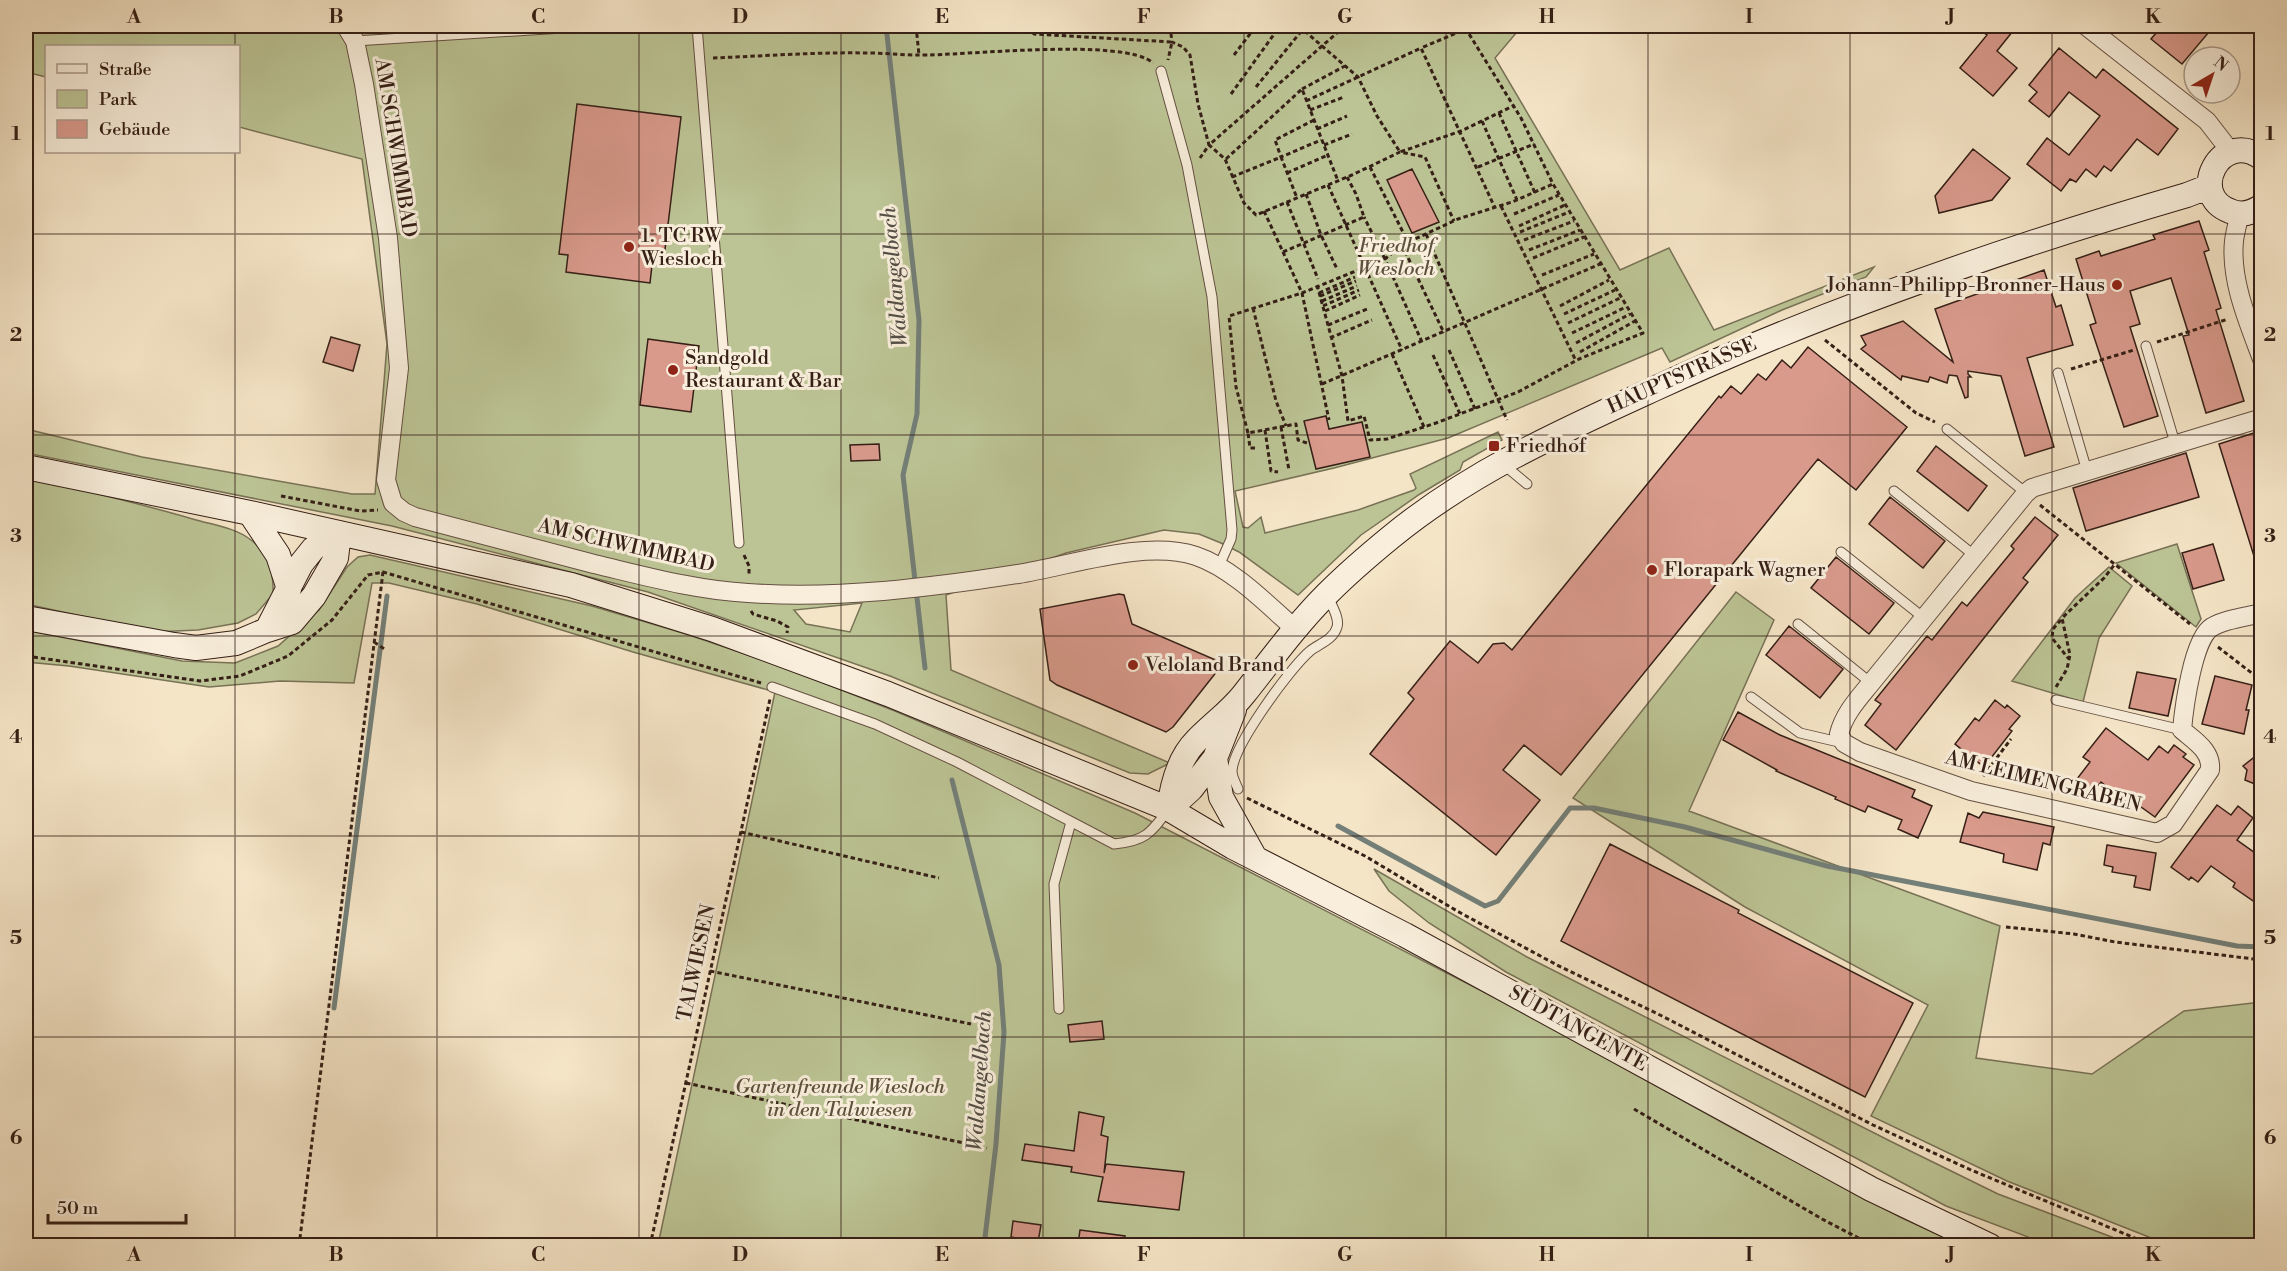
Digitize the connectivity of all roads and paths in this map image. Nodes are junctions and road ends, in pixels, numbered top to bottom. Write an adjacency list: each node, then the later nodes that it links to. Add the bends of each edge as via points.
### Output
1 (594, 26): 13 (lane, AM SCHWIMMBAD)
2 (697, 26): 19 (lane, AM SCHWIMMBAD)
3 (916, 26): 18 (path)
4 (1030, 26): 14 (path, via 1034,34)
5 (1170, 26): 14 (path)
6 (1256, 26): 17 (path)
7 (1281, 26): 25 (path)
8 (1299, 26): 12 (path)
9 (1345, 26): 15 (path)
10 (2086, 26): 43 (street, via 2207,121)
11 (1465, 27): 16 (path); 28 (path)
12 (1303, 29): 15 (path); 23 (path)
13 (350, 33): 167 (street, AM SCHWIMMBAD, via 364,84 388,238 399,368 386,480 393,503 416,518 601,565 705,590)
14 (1172, 42): 21 (path); 39 (path, via 1190,55)
15 (1322, 46): 20 (path); 39 (path)
16 (1421, 48): 22 (path); 35 (path)
17 (1234, 55)
18 (919, 56): 19 (path, via 867,52); 21 (path, via 991,50 1130,52 1147,58)
19 (699, 59): 160 (lane, AM SCHWIMMBAD)
20 (1345, 66): 22 (path); 24 (path)
21 (1161, 71): 49 (lane)
22 (1358, 77): 27 (path); 42 (path)
23 (1256, 87)
24 (1302, 89): 27 (path); 48 (path)
25 (1231, 94)
26 (1344, 97): 29 (path)
27 (1306, 101): 29 (path)
28 (1514, 106): 30 (path); 38 (path)
29 (1310, 110): 32 (path)
30 (1499, 113): 33 (path); 41 (path)
31 (1347, 116): 34 (path)
32 (1314, 120): 34 (path); 45 (path, via 1275,140)
33 (1482, 121): 35 (path); 46 (path)
34 (1317, 129): 37 (path)
35 (1461, 131): 42 (path); 51 (path)
36 (1352, 134): 40 (path)
37 (1322, 140): 40 (path); 45 (path)
38 (1534, 144): 41 (path); 56 (path)
39 (1209, 145): 48 (path); 49 (path, via 1201,158)
40 (1324, 145): 44 (path)
41 (1517, 151): 46 (path); 59 (path)
42 (1400, 152): 50 (path); 73 (path, via 1425,157)
43 (2231, 152): 47 (main road, via 2246,151); 58 (main road, via 2217,162)
44 (1328, 155): 52 (path); 55 (path)
45 (1281, 157): 52 (path); 53 (path)
46 (1499, 158): 51 (path); 63 (path)
47 (2262, 158)
48 (1226, 159): 53 (path)
49 (1187, 165): 164 (lane, via 1212,297 1231,507 1231,540)
50 (1370, 167): 54 (path); 83 (path)
51 (1478, 167): 67 (path)
52 (1287, 173): 62 (path)
53 (1232, 177): 69 (path, via 1244,202 1256,215)
54 (1347, 177): 55 (path); 72 (path)
55 (1338, 181): 57 (path)
56 (1553, 184): 59 (path); 61 (path)
57 (1328, 185): 60 (path); 75 (path)
58 (2210, 186): 68 (main road, via 2220,205 2233,212); 116 (main road, HAUPTSTRASSE, via 1899,288)
59 (1534, 193): 63 (path)
60 (1306, 194): 62 (path); 80 (path)
61 (1559, 195): 66 (path); 71 (path)
62 (1297, 198): 64 (path)
63 (1517, 200): 65 (path)
64 (1287, 202): 69 (path); 84 (path)
65 (1501, 206): 67 (path); 100 (path)
66 (1565, 206): 70 (path); 76 (path)
67 (1495, 207): 73 (path)
68 (2251, 210): 130 (street, via 2234,241 2234,266 2245,313)
69 (1264, 211): 87 (path)
70 (1569, 212): 74 (path); 78 (path)
71 (1514, 214)
72 (1364, 218): 75 (path); 90 (path)
73 (1454, 221): 79 (path)
74 (1574, 221): 77 (path); 82 (path)
75 (1345, 226): 80 (path); 92 (path)
76 (1519, 226)
77 (1580, 230): 81 (path); 86 (path)
78 (1520, 232)
79 (1426, 234): 83 (path); 117 (path)
80 (1321, 236): 84 (path); 93 (path)
81 (1584, 237): 88 (path); 89 (path)
82 (1524, 240)
83 (1408, 242): 85 (path)
84 (1304, 243): 87 (path); 95 (path)
85 (1402, 245): 90 (path); 119 (path)
86 (1529, 250)
87 (1283, 252): 102 (path)
88 (1594, 254): 91 (path); 94 (path)
89 (1533, 258)
90 (1385, 259): 92 (path); 122 (path)
91 (1600, 264): 97 (path); 100 (path)
92 (1366, 267): 98 (path); 125 (path)
93 (1337, 269)
94 (1542, 274)
95 (1318, 279)
96 (1355, 279): 103 (path)
97 (1609, 280): 101 (path); 107 (path)
98 (1317, 285): 102 (path); 103 (path)
99 (1358, 288): 106 (path)
100 (1541, 290): 117 (path); 131 (path)
101 (1615, 290): 105 (path); 111 (path)
102 (1302, 292): 109 (path); 134 (path)
103 (1320, 295): 106 (path)
104 (1360, 295): 106 (path)
105 (1621, 298): 108 (path); 115 (path)
106 (1323, 306): 118 (path)
107 (1560, 306)
108 (1626, 307): 112 (path); 120 (path)
109 (1253, 308): 141 (path); 146 (path, via 1229,316 1236,387)
110 (1367, 309): 118 (path)
111 (1564, 314)
112 (1631, 314): 114 (path); 123 (path)
113 (1372, 320): 121 (path)
114 (1635, 321): 127 (path); 131 (path, via 1643,333)
115 (1568, 323)
116 (1805, 323): 144 (path, via 1916,413); 150 (main road, HAUPTSTRASSE, via 1579,422)
117 (1466, 324): 119 (path); 135 (path)
118 (1328, 325): 121 (path)
119 (1444, 333): 122 (path)
120 (1572, 333)
121 (1330, 338): 133 (path)
122 (1422, 342): 125 (path)
123 (1576, 344)
124 (2146, 346): 148 (lane)
125 (1402, 350): 128 (path)
126 (1449, 350): 136 (path)
127 (1580, 351)
128 (1392, 354): 133 (path); 143 (path)
129 (1433, 355): 137 (path)
130 (2262, 359)
131 (1576, 361): 135 (path)
132 (2058, 373): 153 (lane)
133 (1342, 376): 134 (path); 143 (path, via 1348,422 1364,416 1370,440)
134 (1322, 384): 139 (path)
135 (1498, 400): 136 (path); 140 (path)
136 (1475, 409): 137 (path)
137 (1460, 414): 143 (path)
138 (2262, 418): 148 (street)
139 (1329, 420)
140 (1507, 420)
141 (1286, 426): 142 (path); 147 (path, via 1296,424 1298,440)
142 (1281, 427): 145 (path); 152 (path)
143 (1425, 427)
144 (1947, 429): 157 (lane)
145 (1265, 430): 146 (path); 154 (path, via 1271,471)
146 (1248, 433): 149 (path, via 1250,448)
147 (1307, 443)
148 (2175, 443): 153 (street)
149 (1255, 448)
150 (1500, 462): 155 (lane); 168 (main road, HAUPTSTRASSE, via 1393,536)
151 (26, 467): 158 (main road, SÜDTANGENTE)
152 (1289, 470)
153 (2087, 471): 157 (street)
154 (1278, 472)
155 (1527, 484)
156 (1894, 491): 162 (lane)
157 (2026, 493): 162 (street); 163 (path)
158 (250, 513): 159 (main road, SÜDTANGENTE); 166 (main road, via 278,555)
159 (339, 533): 166 (main road, via 313,549); 175 (main road, via 336,558 314,596 292,622); 194 (main road, SÜDTANGENTE, via 571,585 700,625 888,694)
160 (739, 543): 167 (path, via 749,566)
161 (1841, 552): 171 (lane)
162 (1975, 556): 171 (street)
163 (2115, 564): 172 (path); 176 (path)
164 (1219, 566): 167 (street, AM SCHWIMMBAD, via 1185,554 1142,552 899,590 812,596); 174 (street, AM SCHWIMMBAD)
165 (383, 572): 178 (path); 180 (path, via 368,575 332,620 288,656 240,676 200,681); 184 (path)
166 (289, 589): 175 (main road)
167 (748, 593): 177 (path, via 753,614 788,627)
168 (1327, 594): 174 (main road, HAUPTSTRASSE); 192 (lane, via 1338,620 1337,628 1291,672 1246,736 1232,772)
169 (2262, 613): 176 (street, via 2213,626)
170 (26, 618): 175 (main road, via 196,648 236,643)
171 (1924, 618): 183 (street)
172 (2062, 618): 181 (path); 181 (path, via 2052,638)
173 (1798, 624): 183 (lane)
174 (1295, 629): 187 (main road, HAUPTSTRASSE)
175 (267, 630)
176 (2204, 635): 182 (path); 188 (street, via 2197,651)
177 (786, 638)
178 (374, 642): 179 (path); 207 (path)
179 (386, 650)
180 (26, 656)
181 (2069, 660): 186 (path, via 2051,694)
182 (2262, 681)
183 (1871, 683): 190 (street, via 1842,722 1839,734)
184 (772, 687): 195 (lane, via 875,724); 196 (path, TALWIESEN)
185 (1750, 697): 190 (lane, AM LEIMENGRABEN, via 1800,733)
186 (2056, 700): 188 (lane)
187 (1236, 704): 191 (main road, HAUPTSTRASSE); 194 (main road, HAUPTSTRASSE, via 1193,744 1173,781)
188 (2182, 730): 193 (street, AM LEIMENGRABEN, via 2207,753 2210,770 2173,824 2157,833)
189 (2011, 739): 193 (path)
190 (1844, 743): 193 (street, AM LEIMENGRABEN)
191 (1215, 758): 194 (main road, HAUPTSTRASSE); 197 (main road, via 1221,797)
192 (1238, 789): 211 (path, via 1247,799 1365,856 1557,965 1873,1125)
193 (1971, 791)
194 (1169, 809): 195 (lane, via 1149,835 1132,842 1114,844); 197 (main road, SÜDTANGENTE)
195 (1071, 822): 202 (lane, via 1054,884)
196 (741, 831): 198 (path); 201 (path, TALWIESEN)
197 (1254, 856): 210 (main road, SÜDTANGENTE, via 1871,1189)
198 (939, 878)
199 (2006, 927): 200 (path)
200 (2262, 960)
201 (710, 970): 203 (path); 204 (path, TALWIESEN)
202 (1059, 1009)
203 (971, 1024)
204 (686, 1083): 206 (path); 208 (path, TALWIESEN)
205 (1634, 1109): 209 (path, via 1822,1219)
206 (987, 1148)
207 (299, 1245)
208 (650, 1245)
209 (1874, 1245)
210 (1990, 1245)
211 (2154, 1245)

